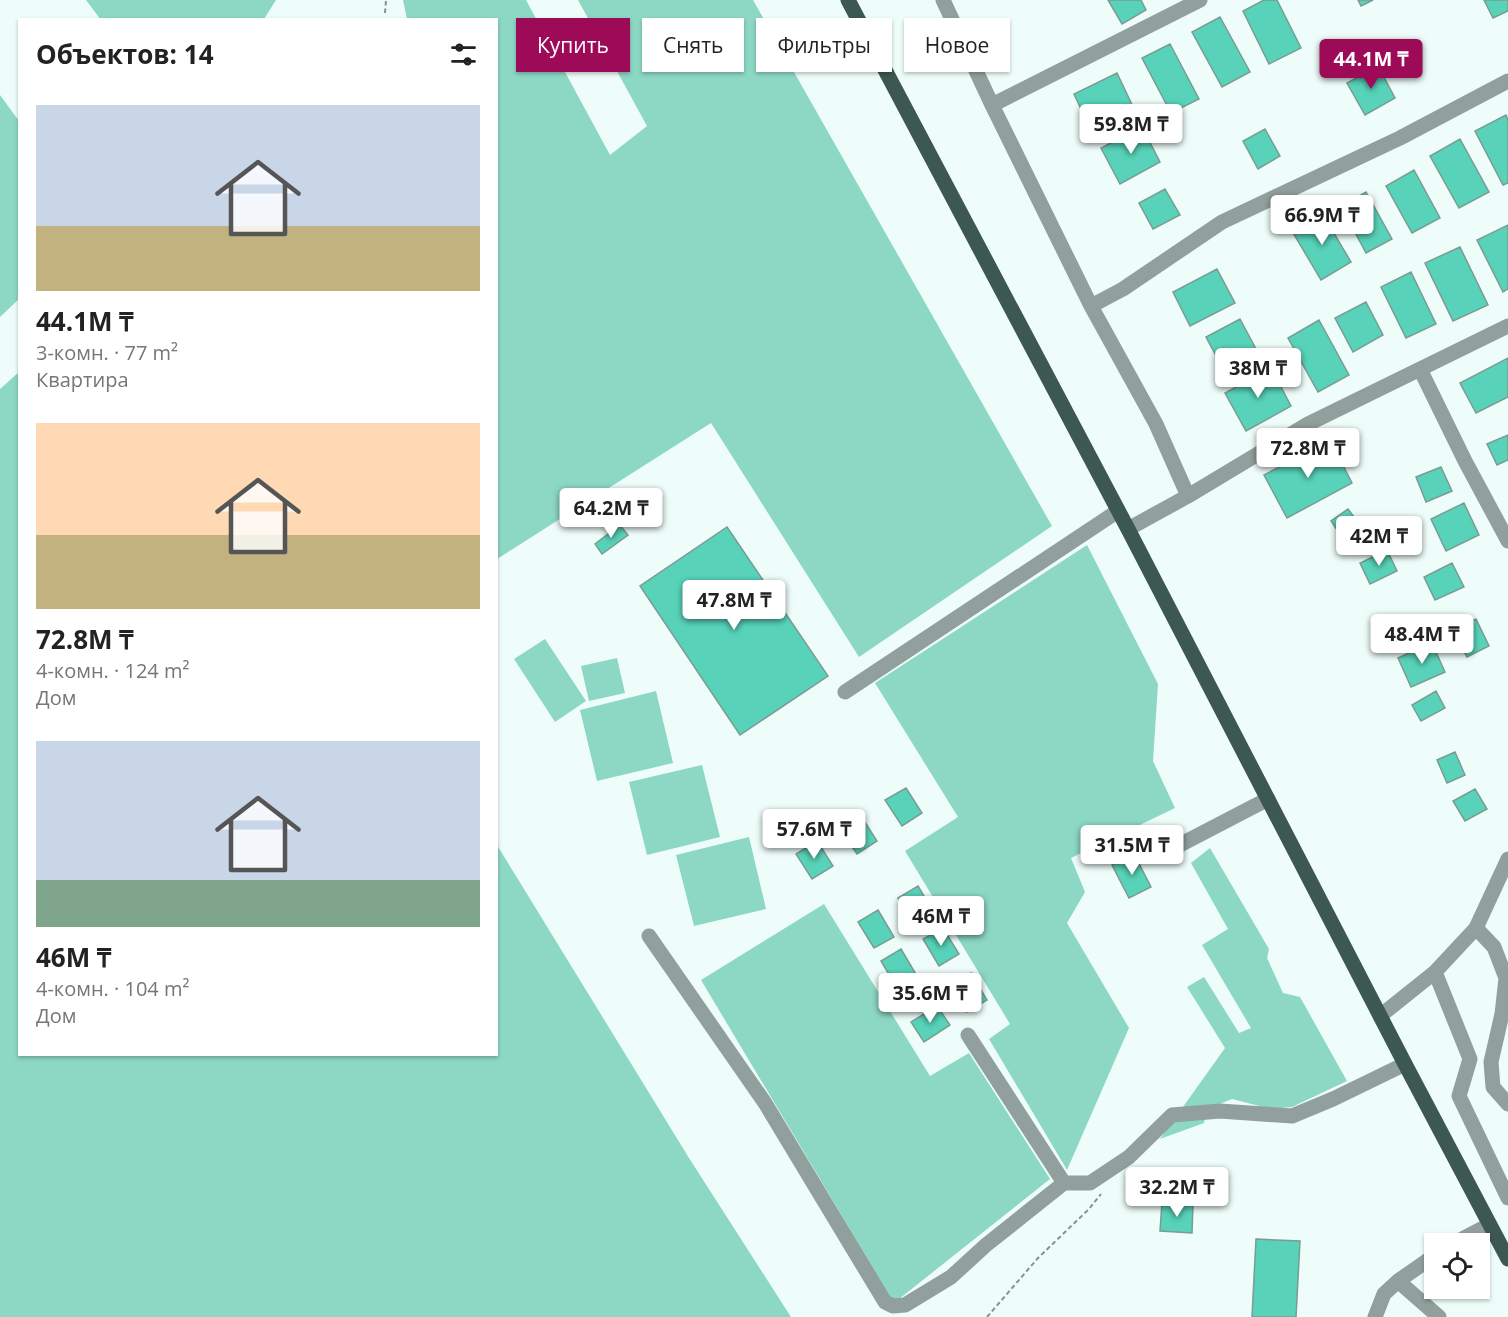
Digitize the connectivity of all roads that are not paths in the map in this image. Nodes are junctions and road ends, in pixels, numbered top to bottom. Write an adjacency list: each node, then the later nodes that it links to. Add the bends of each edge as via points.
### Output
1 (848, 0): 10 (main road)
2 (942, 0): 5 (street)
3 (1200, 0): 5 (street)
4 (1508, 81): 6 (street, via 1400,138 1222,222)
5 (992, 105): 6 (street)
6 (1091, 306): 9 (street, via 1156,424)
7 (1508, 326): 8 (street)
8 (1420, 369): 9 (street, via 1308,424); 12 (street)
9 (1188, 496): 11 (street)
10 (1118, 511): 11 (main road); 13 (street)
11 (1128, 528): 14 (main road)
12 (1508, 541)
13 (845, 692)
14 (1268, 799): 15 (street); 20 (main road)
15 (1170, 849)
16 (1508, 859): 17 (street)
17 (1476, 928): 19 (street); 23 (street, via 1494,947 1506,978 1491,1062 1493,1087)
18 (649, 936): 24 (street, via 765,1102 885,1302 905,1305 951,1277)
19 (1435, 972): 20 (street); 25 (street, via 1470,1059 1460,1096)
20 (1380, 1016): 22 (main road)
21 (968, 1035): 24 (street)
22 (1405, 1064): 24 (street, via 1292,1116 1220,1112 1172,1116 1130,1157 1090,1183); 26 (main road)
23 (1508, 1104)
24 (1064, 1183)
25 (1508, 1198)
26 (1489, 1225): 27 (street); 28 (main road)
27 (1474, 1233)
28 (1508, 1259)
29 (1424, 1263): 30 (street)
30 (1398, 1281): 31 (street, via 1384,1294); 32 (street)
31 (1375, 1317)
32 (1439, 1317)

